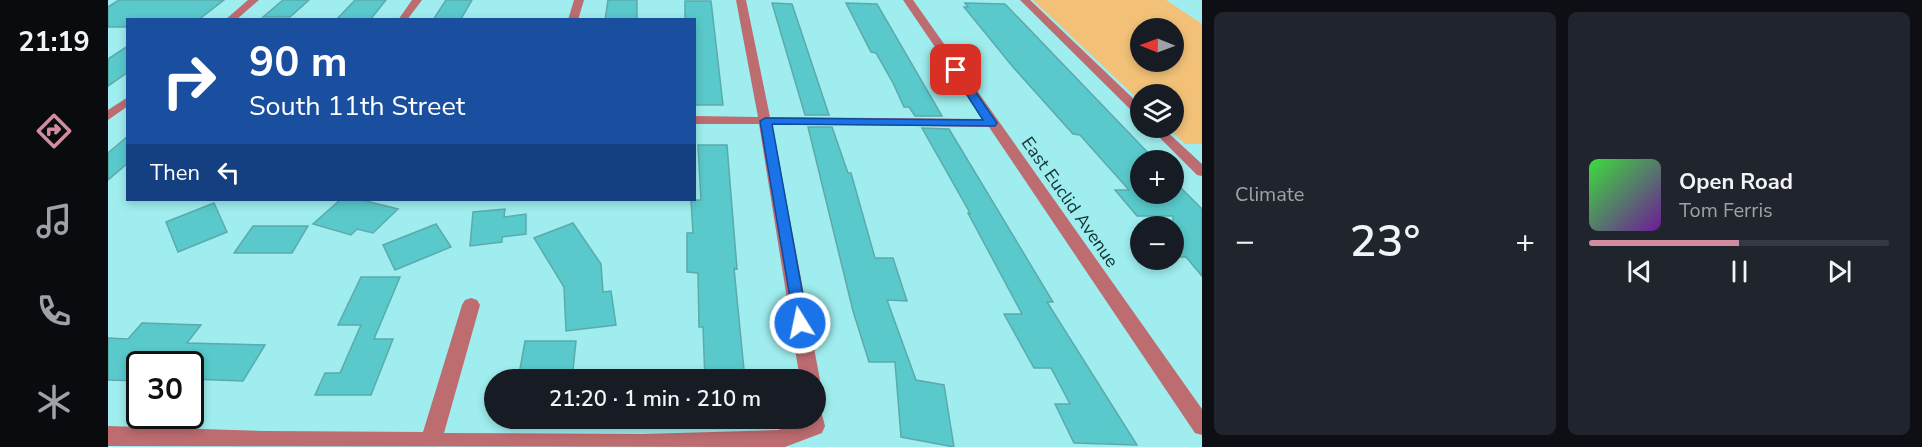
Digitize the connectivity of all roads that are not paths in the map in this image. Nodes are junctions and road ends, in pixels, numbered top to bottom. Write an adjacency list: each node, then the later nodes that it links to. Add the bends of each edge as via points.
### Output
1 (254, 0): 7 (street)
2 (417, 0): 8 (street)
3 (579, 0): 9 (street)
4 (741, 0): 15 (street)
5 (908, 0): 16 (street, East Euclid Avenue)
6 (1025, 0): 11 (street)
7 (232, 18)
8 (404, 18)
9 (574, 18)
10 (126, 102): 12 (street)
11 (1130, 102)
12 (108, 115): 13 (street)
13 (126, 115)
14 (696, 120): 15 (street)
15 (765, 121): 16 (street); 20 (street)
16 (991, 123): 21 (street, East Euclid Avenue)
17 (1166, 138): 18 (street)
18 (1202, 172)
19 (471, 305): 24 (street)
20 (808, 369)
21 (1202, 426)
22 (801, 429): 24 (street, via 778,440 643,444)
23 (108, 436): 24 (street)
24 (431, 441)

